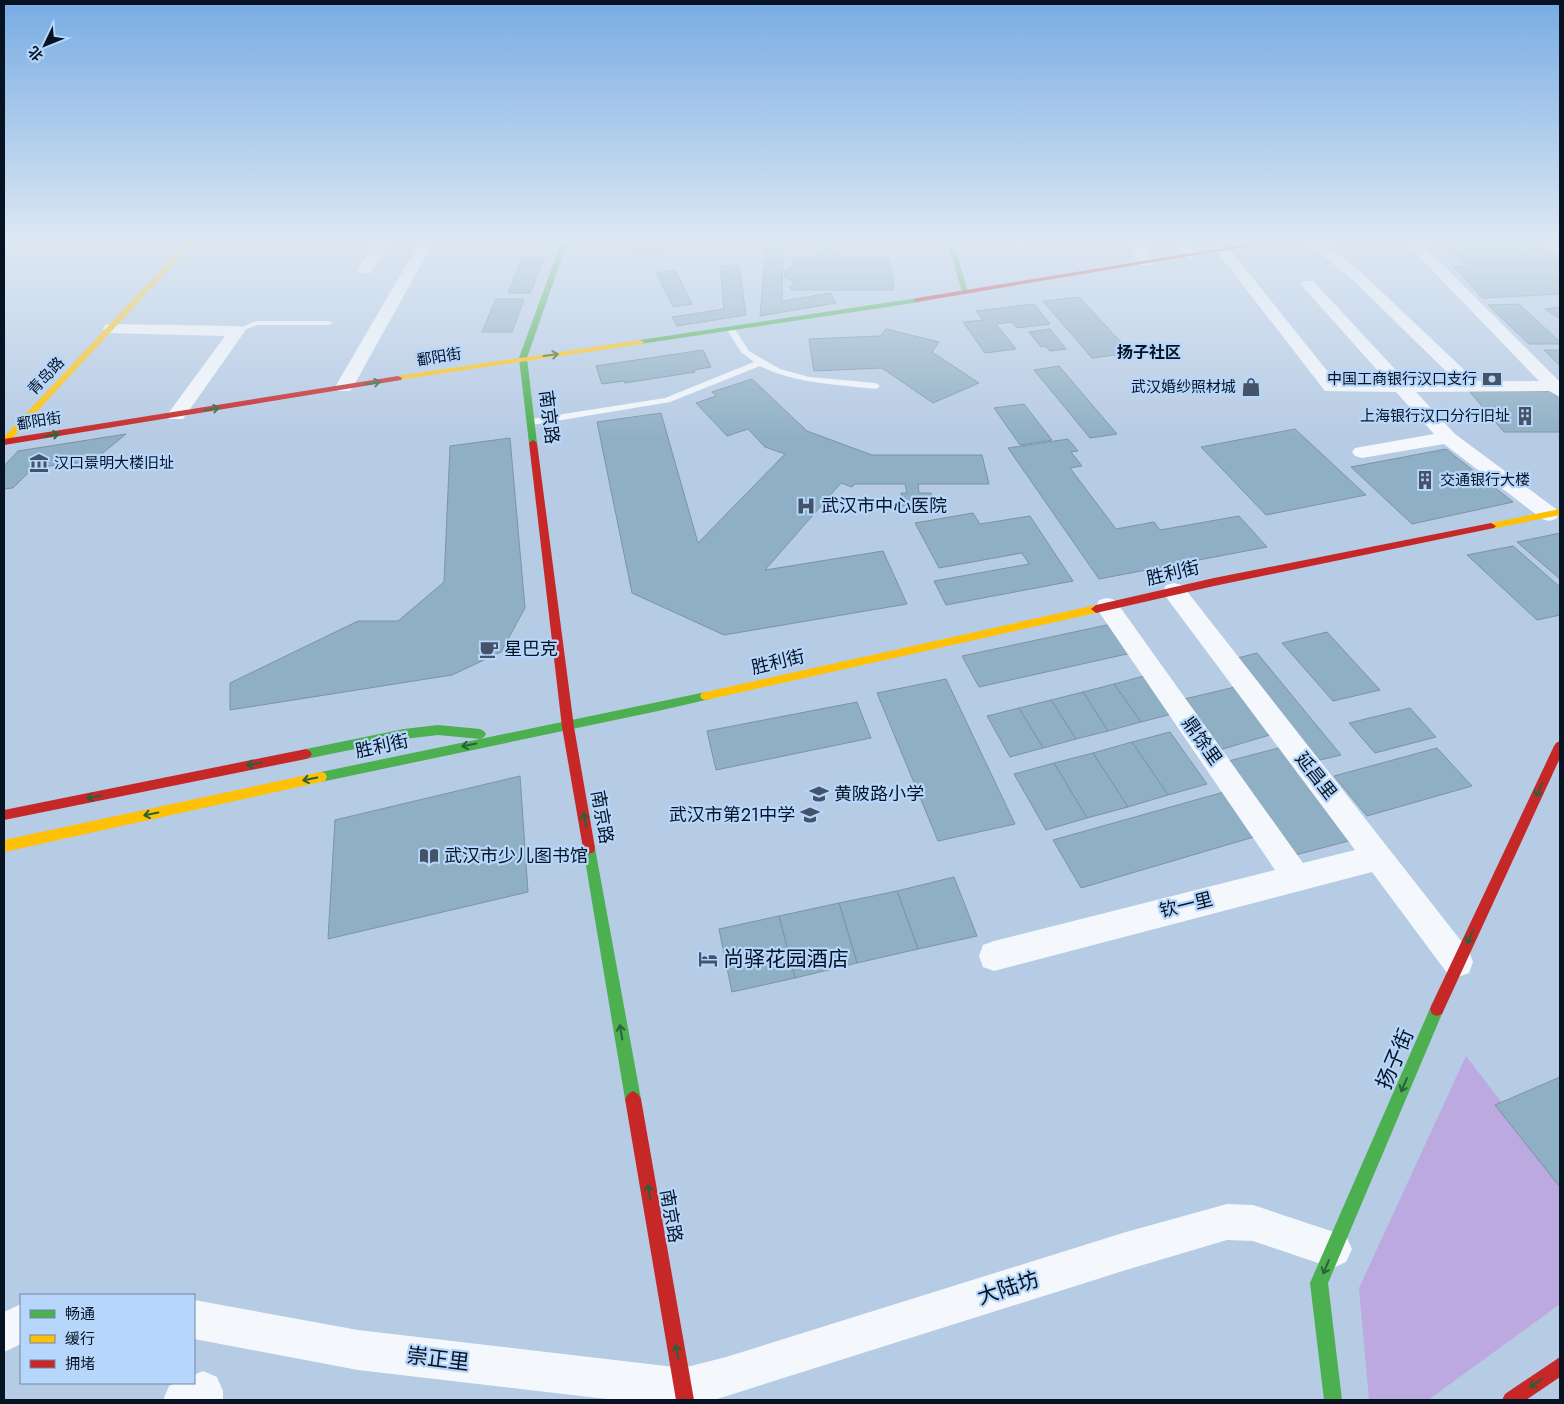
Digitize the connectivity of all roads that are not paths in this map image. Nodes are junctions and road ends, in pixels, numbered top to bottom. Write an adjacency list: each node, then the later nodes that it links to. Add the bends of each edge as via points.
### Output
1 (130, 309): 10 (street, 青岛路)
2 (389, 309): 18 (street)
3 (541, 309): 13 (street, 南京路)
4 (864, 309): 11 (street, 鄱阳街)
5 (1276, 309): 16 (street, via 1332,387)
6 (1330, 309): 16 (street)
7 (1391, 309): 17 (street)
8 (1478, 309): 19 (street)
9 (329, 323): 12 (lane, via 256,323)
10 (111, 329): 12 (street); 23 (street, 青岛路)
11 (731, 330): 13 (street, 鄱阳街, one-way to 11); 14 (lane, via 745,352)
12 (238, 331): 20 (street)
13 (523, 358): 18 (street, 鄱阳街, one-way to 13); 21 (street, 南京路)
14 (762, 362): 15 (lane, via 804,380); 21 (lane, via 667,400)
15 (876, 386)
16 (1401, 386): 17 (street); 22 (street)
17 (1471, 386): 19 (street)
18 (344, 388): 20 (street, 鄱阳街, one-way to 18)
19 (1557, 389)
20 (176, 415): 23 (street, 鄱阳街, one-way to 20)
21 (532, 422): 28 (street, 南京路)
22 (1448, 438): 24 (street); 25 (street)
23 (4, 442)
24 (1362, 452)
25 (1555, 513): 26 (street, 胜利街)
26 (1174, 591): 27 (street, 胜利街); 33 (street, 延昌里)
27 (1107, 606): 28 (street, 胜利街); 34 (street, 鼎馀里)
28 (568, 726): 29 (street, 胜利街); 42 (street, 南京路, one-way to 28)
29 (509, 736): 31 (street, one-way to 31, via 438,730 404,734); 32 (street, 胜利街, one-way to 32)
30 (1560, 746): 36 (street, 扬子街, one-way to 36)
31 (4, 815)
32 (4, 846)
33 (1378, 857): 34 (street, 钦一里); 36 (street, 延昌里)
34 (1296, 877): 35 (street, 钦一里)
35 (994, 956)
36 (1458, 962): 37 (street, 扬子街, one-way to 37)
37 (1333, 1249): 42 (street, 大陆坊, via 1253,1223 1227,1222 1126,1251); 45 (street, 扬子街, one-way to 45, via 1319,1283)
38 (195, 1320): 42 (street, 崇正里, via 358,1350)
39 (20, 1324): 40 (street)
40 (4, 1332)
41 (1560, 1366): 46 (street, one-way to 46)
42 (684, 1394)
43 (183, 1400): 44 (street, via 203,1390)
44 (203, 1400)
45 (1333, 1400)
46 (1511, 1400)

